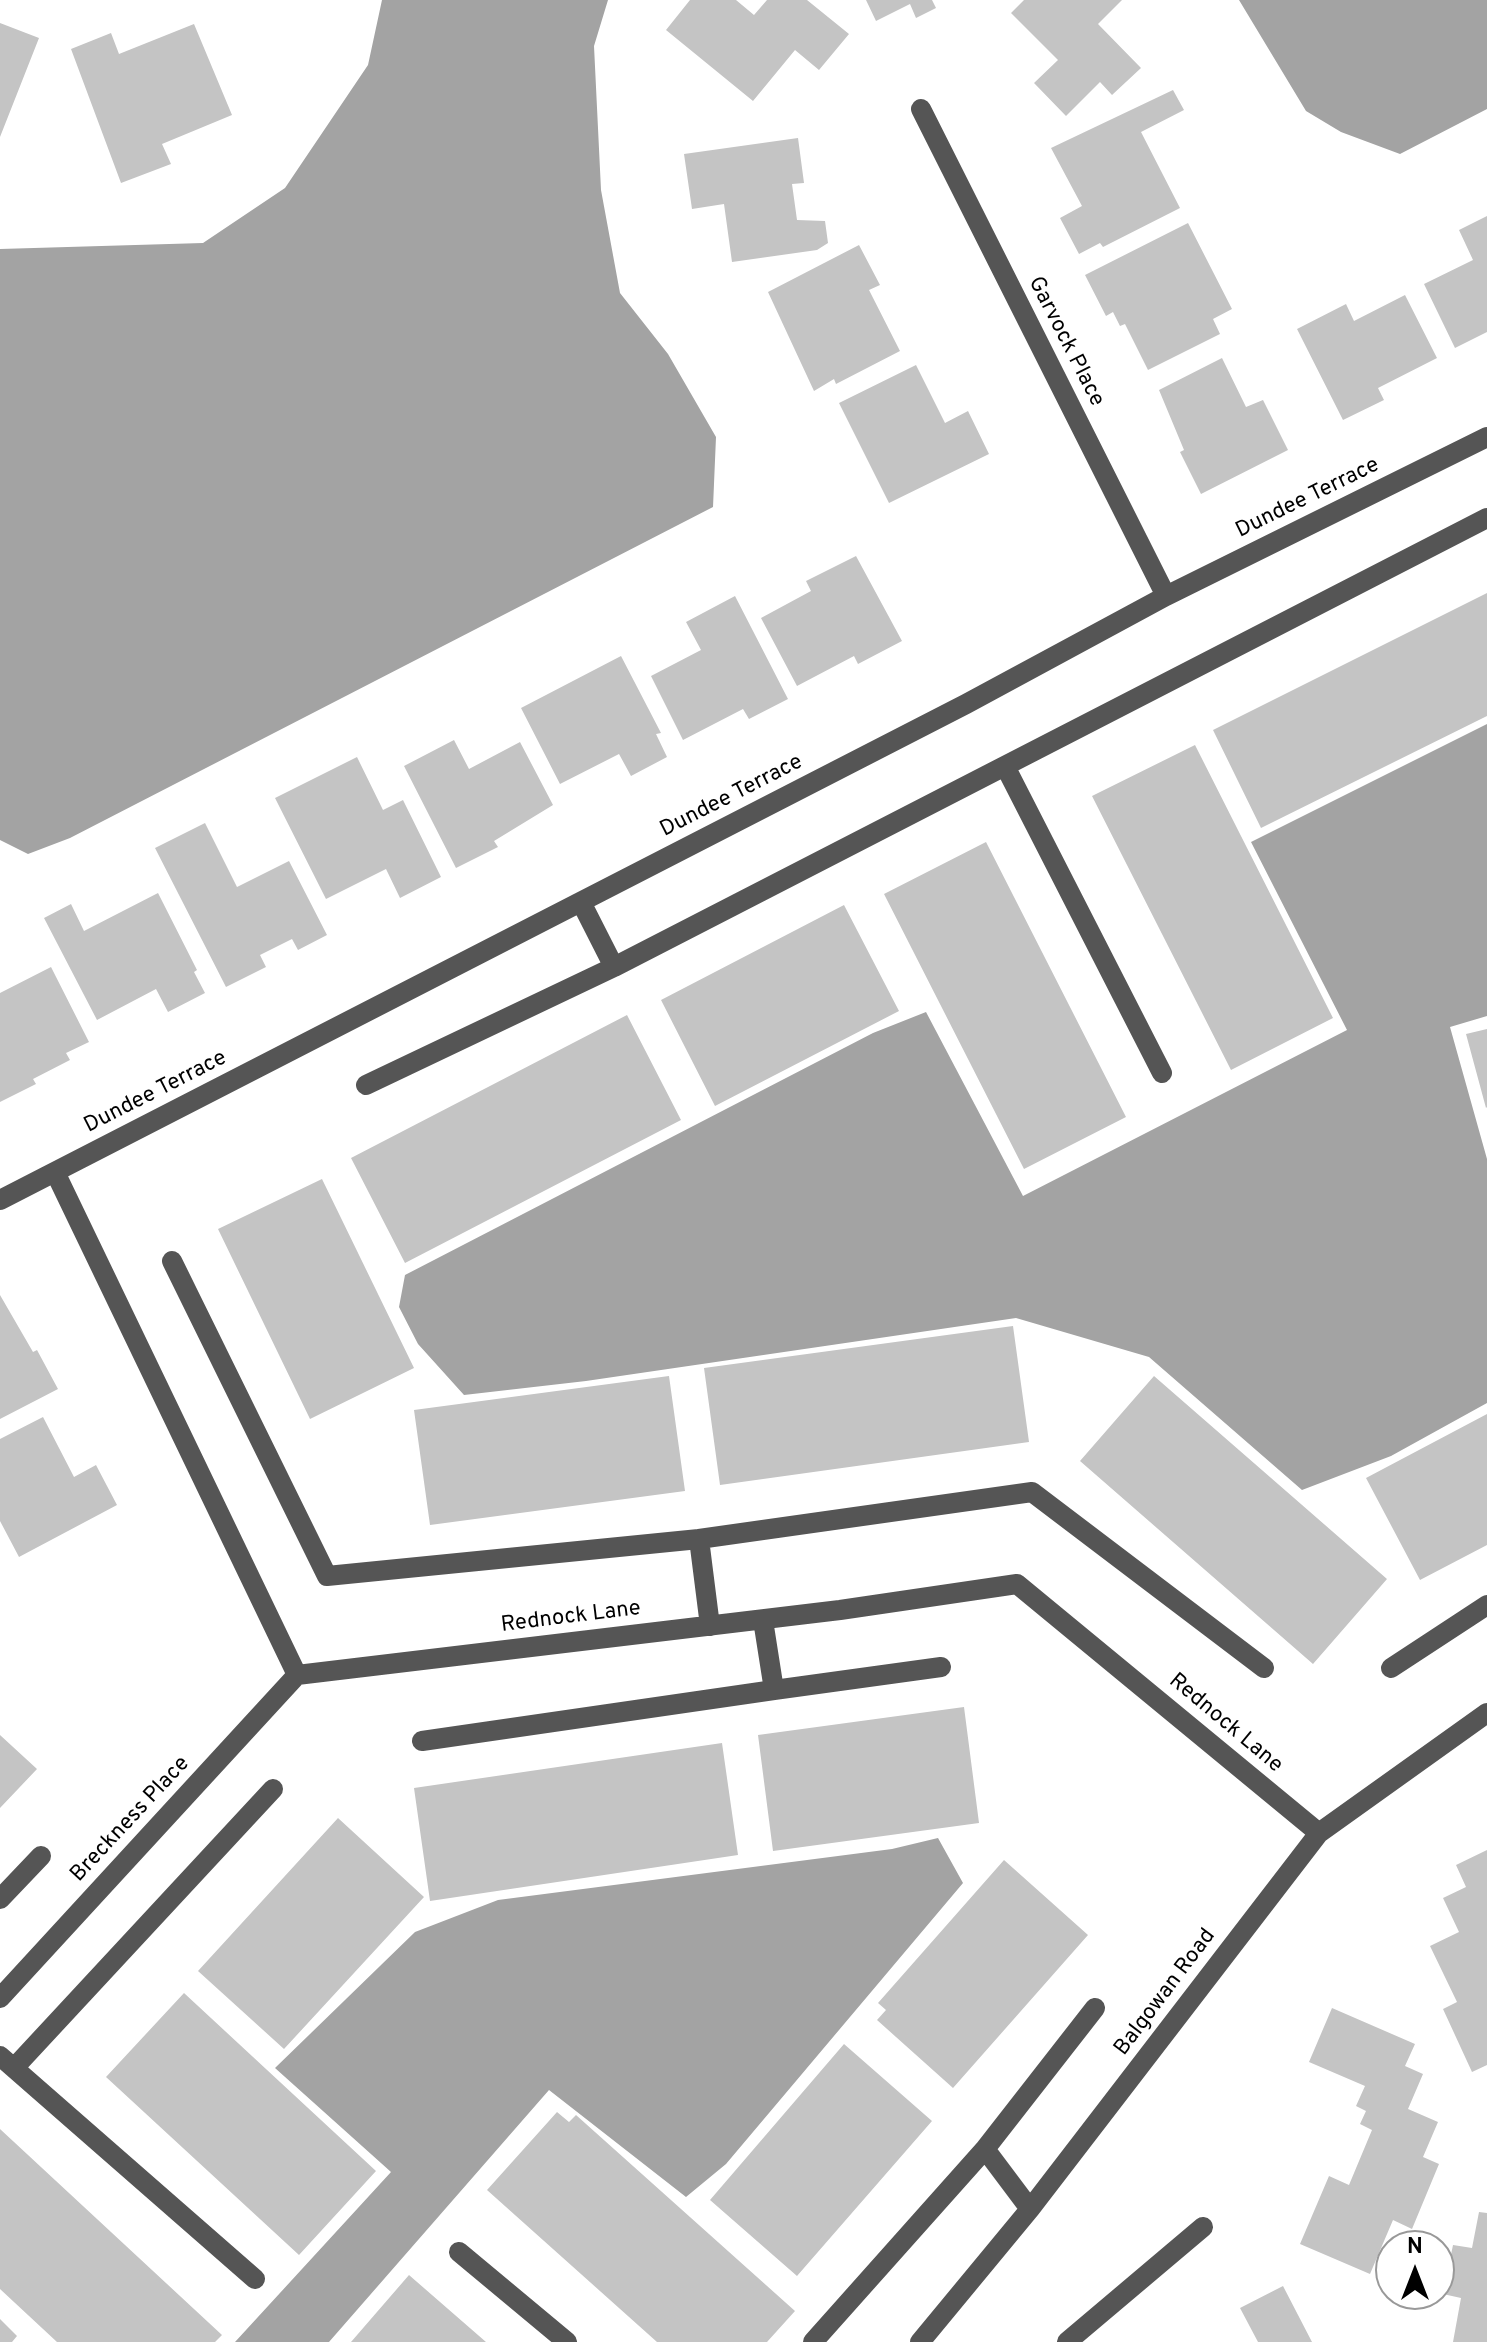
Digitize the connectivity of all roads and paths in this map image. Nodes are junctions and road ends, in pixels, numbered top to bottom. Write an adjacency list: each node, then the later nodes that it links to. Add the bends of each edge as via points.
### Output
1 (921, 109): 4 (street, Garvock Place)
2 (1487, 437): 4 (street, Dundee Terrace)
3 (1487, 518): 5 (street)
4 (1166, 596): 6 (street, Dundee Terrace)
5 (1006, 768): 7 (street); 8 (street)
6 (581, 902): 7 (street); 10 (street, Dundee Terrace)
7 (614, 967): 9 (street)
8 (1162, 1073)
9 (366, 1085)
10 (55, 1172): 11 (street, Dundee Terrace); 20 (street)
11 (0, 1200)
12 (172, 1261): 13 (street, via 327,1576)
13 (699, 1539): 16 (street); 18 (street, via 1032,1492)
14 (1487, 1605): 19 (street)
15 (763, 1620): 16 (street, Rednock Lane); 21 (street); 25 (street, Rednock Lane, via 1017,1584)
16 (710, 1626): 20 (street, Rednock Lane)
17 (941, 1667): 21 (street)
18 (1264, 1668)
19 (1391, 1668)
20 (297, 1675): 28 (street, Breckness Place)
21 (774, 1690): 23 (street)
22 (1487, 1713): 25 (street, Balgowan Road)
23 (422, 1741)
24 (273, 1789): 30 (street)
25 (1319, 1833): 32 (street, Balgowan Road)
26 (41, 1856): 27 (street)
27 (0, 1899)
28 (0, 1998)
29 (1095, 2008): 31 (street)
30 (7, 2062): 35 (street)
31 (985, 2149): 32 (street); 37 (street)
32 (1030, 2209): 38 (street, Balgowan Road)
33 (1203, 2227): 39 (street)
34 (459, 2252): 36 (street)
35 (255, 2279)
36 (567, 2342)
37 (813, 2342)
38 (920, 2342)
39 (1067, 2342)

